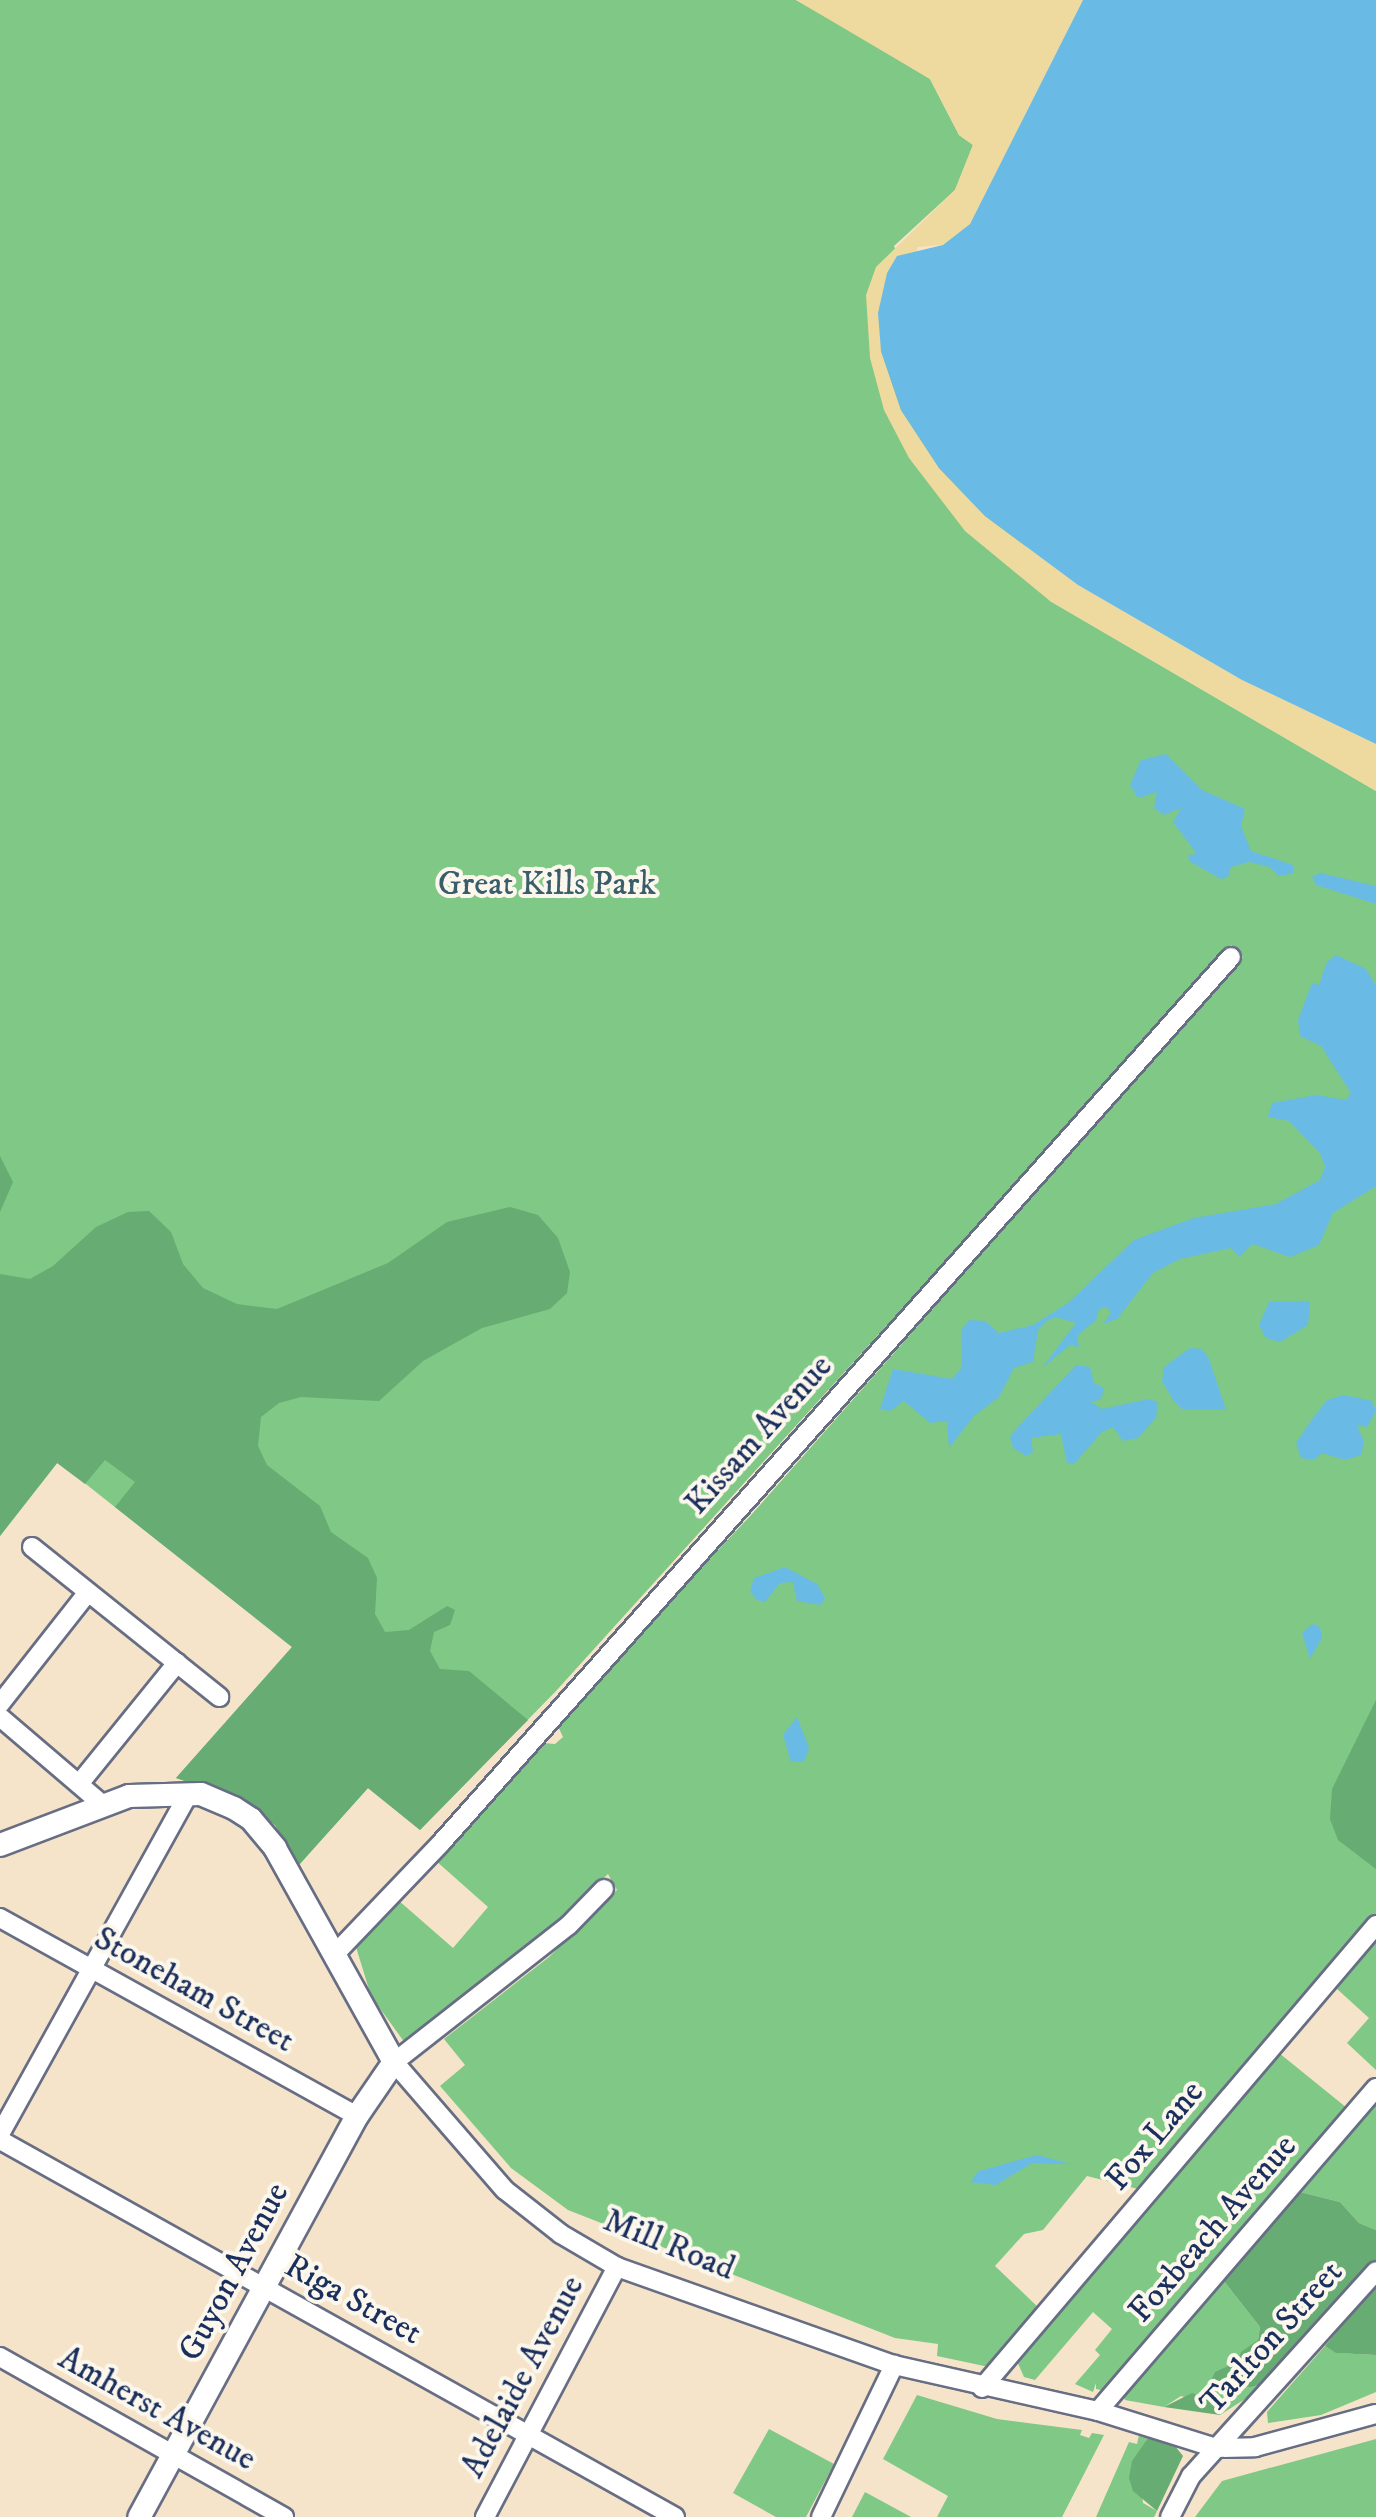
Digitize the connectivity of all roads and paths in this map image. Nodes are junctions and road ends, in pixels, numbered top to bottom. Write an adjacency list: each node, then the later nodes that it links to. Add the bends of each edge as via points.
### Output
1 (1231, 957): 15 (street, Kissam Avenue, via 441,1843)
2 (32, 1547): 3 (street)
3 (88, 1592): 4 (street); 6 (street)
4 (177, 1663): 5 (street); 8 (street)
5 (219, 1697)
6 (0, 1704)
7 (0, 1717): 8 (street)
8 (79, 1784): 10 (street)
9 (189, 1793): 10 (street, Mill Road, via 154,1792); 15 (street, Mill Road, via 219,1800 266,1834); 16 (street)
10 (102, 1804): 11 (street, Mill Road)
11 (0, 1845)
12 (604, 1889): 17 (street, via 569,1925)
13 (0, 1918): 16 (street, Stoneham Street)
14 (1376, 1925): 27 (street, Fox Lane)
15 (334, 1955): 17 (street, Mill Road)
16 (91, 1970): 19 (street, Stoneham Street); 20 (street)
17 (394, 2062): 19 (street, Guyon Avenue); 22 (street, Mill Road, via 505,2190 552,2228)
18 (1376, 2088): 28 (street, Foxbeach Avenue)
19 (357, 2116): 24 (street, Guyon Avenue)
20 (0, 2134)
21 (0, 2140): 24 (street, Riga Street)
22 (617, 2267): 26 (street, Mill Road); 30 (street, Adelaide Avenue)
23 (1376, 2271): 31 (street, Tarlton Street)
24 (264, 2288): 30 (street, Riga Street); 32 (street, Guyon Avenue)
25 (0, 2357): 32 (street, Amherst Avenue)
26 (894, 2365): 27 (street, Mill Road); 37 (street)
27 (982, 2388): 28 (street, Mill Road)
28 (1098, 2411): 31 (street, Mill Road)
29 (1375, 2416): 31 (street, Mill Road, via 1255,2447)
30 (531, 2435): 35 (street, Adelaide Avenue); 36 (street, Riga Street)
31 (1216, 2448): 38 (street, Tarlton Street, via 1191,2476)
32 (173, 2455): 33 (street, Guyon Avenue); 34 (street, Amherst Avenue)
33 (139, 2517)
34 (284, 2517)
35 (485, 2517)
36 (675, 2517)
37 (821, 2517)
38 (1170, 2517)

